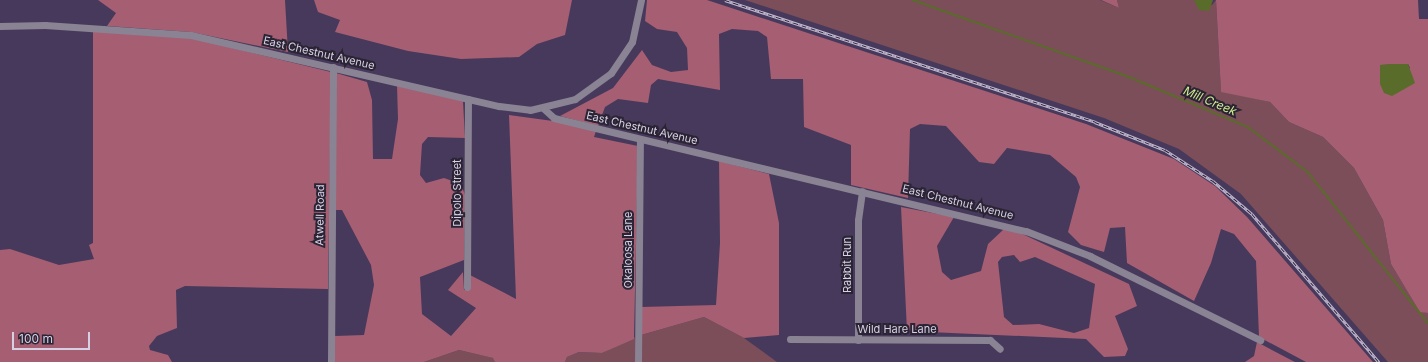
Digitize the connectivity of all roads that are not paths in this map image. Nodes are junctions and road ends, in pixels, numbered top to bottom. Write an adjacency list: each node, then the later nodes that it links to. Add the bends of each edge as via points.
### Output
1 (641, 0): 5 (street, via 632,42 611,73 584,95)
2 (0, 26): 3 (street, East Chestnut Avenue, via 45,25 177,33)
3 (333, 68): 4 (street, East Chestnut Avenue); 13 (street, Atwell Road)
4 (468, 99): 5 (street, East Chestnut Avenue, via 513,109); 8 (street, Dipolo Street)
5 (544, 109): 6 (street, East Chestnut Avenue, via 545,114 554,118)
6 (640, 139): 7 (street, East Chestnut Avenue); 14 (street, Okaloosa Lane)
7 (862, 190): 10 (street, Rabbit Run, via 858,220); 11 (street, East Chestnut Avenue, via 1032,233 1114,267)
8 (467, 287)
9 (790, 339): 10 (street, Wild Hare Lane)
10 (858, 340): 12 (street, Wild Hare Lane, via 990,340)
11 (1260, 340)
12 (1000, 349)
13 (332, 362)
14 (638, 362)

